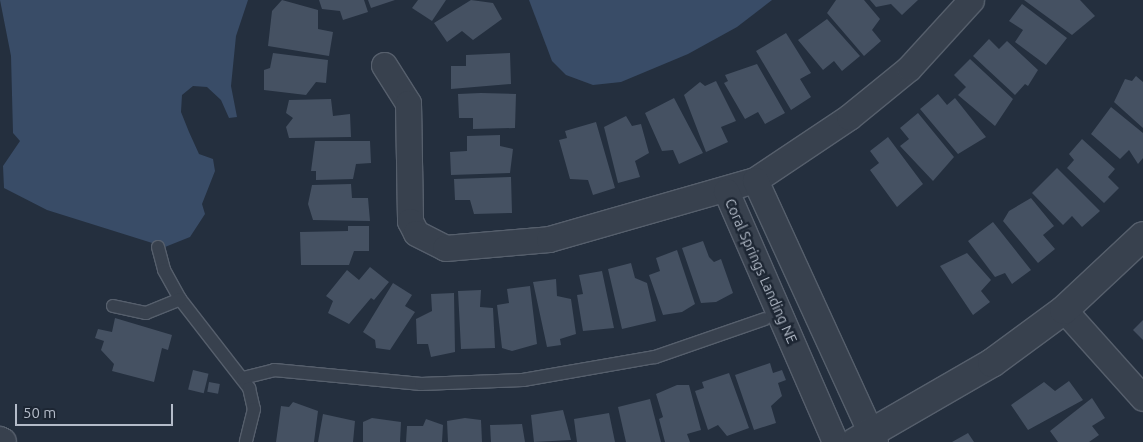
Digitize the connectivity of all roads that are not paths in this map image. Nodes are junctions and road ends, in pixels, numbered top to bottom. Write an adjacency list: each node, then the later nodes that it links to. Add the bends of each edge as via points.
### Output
1 (971, 0): 3 (street, via 909,68 849,117)
2 (384, 65): 4 (street, via 408,103 410,221 416,233 445,248 549,239)
3 (755, 180): 4 (street, Coral Springs Landing NE); 13 (street, Coral Springs Landing NE)
4 (726, 190): 15 (street, Coral Springs Landing NE)
5 (1143, 236): 9 (street)
6 (158, 247): 7 (lane, via 164,270)
7 (180, 299): 8 (lane, via 146,314); 11 (lane)
8 (113, 306)
9 (1064, 310): 12 (street); 13 (street, via 992,363)
10 (765, 320): 11 (lane, via 656,357 523,380 421,384 274,370)
11 (243, 378): 14 (lane, via 254,409)
12 (1143, 398)
13 (867, 439)
14 (246, 442)
15 (836, 442)

